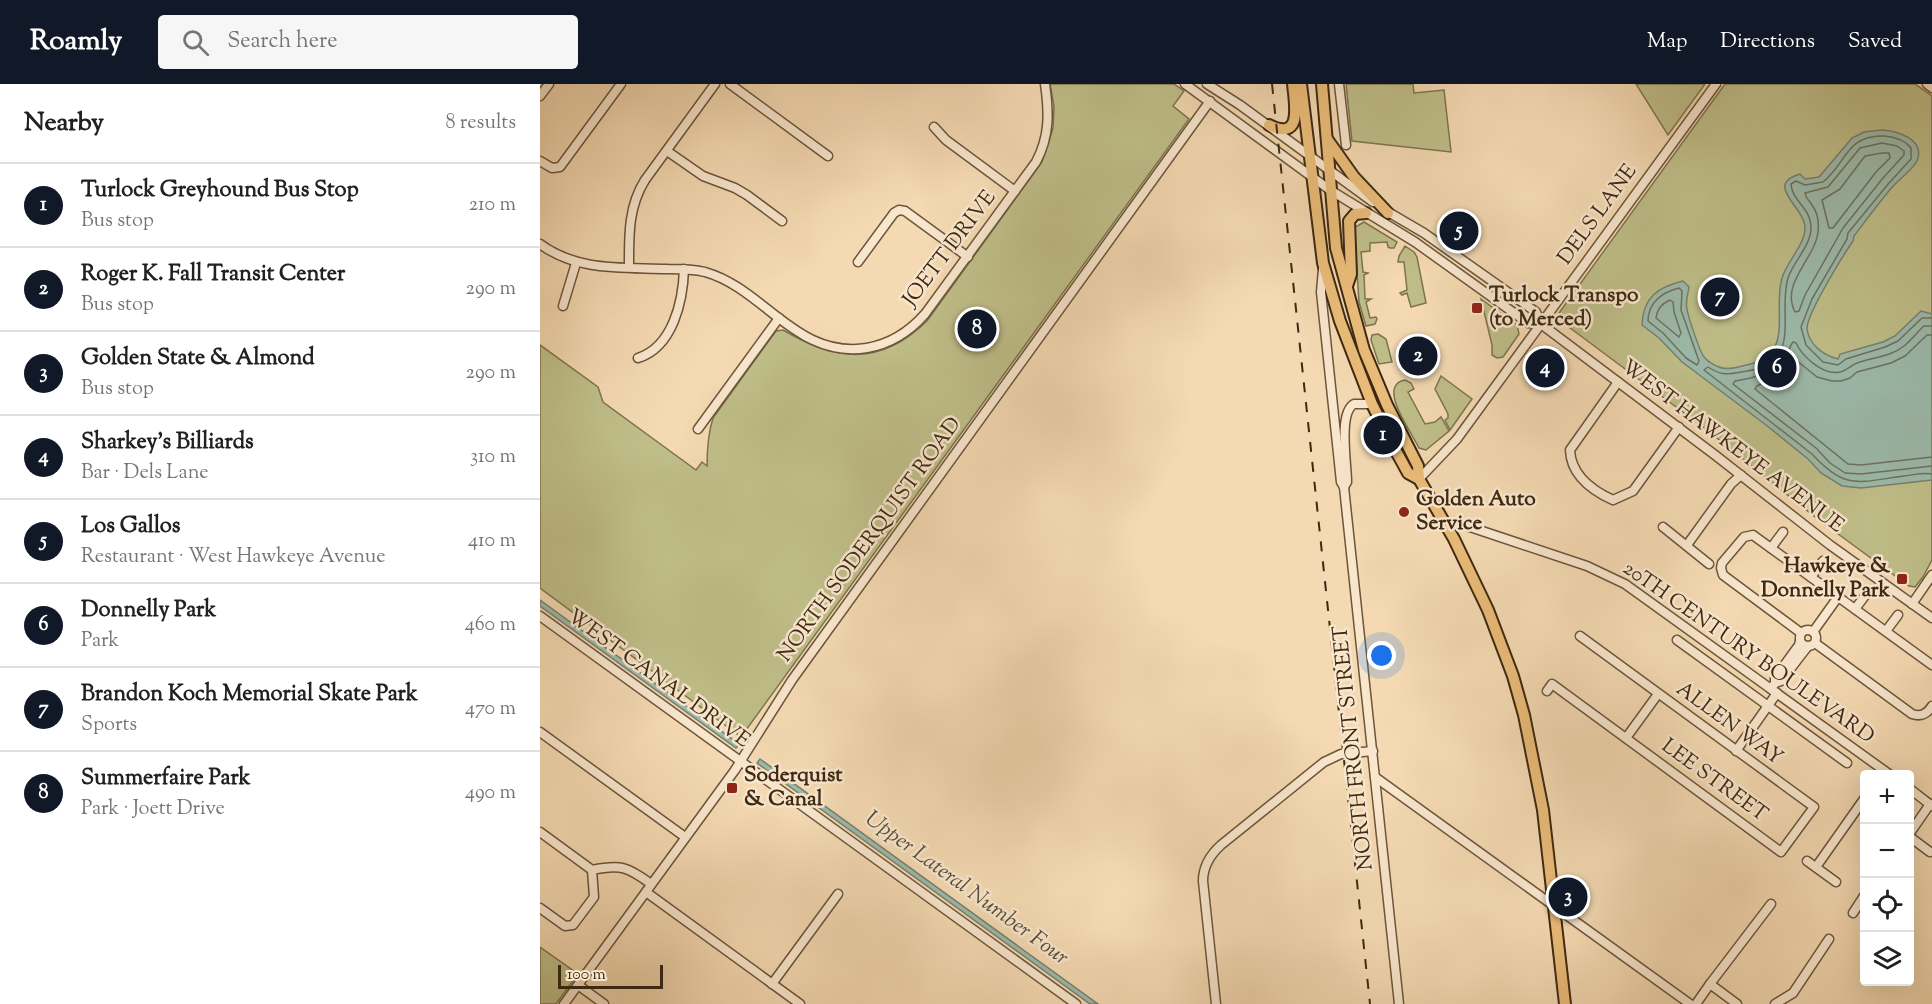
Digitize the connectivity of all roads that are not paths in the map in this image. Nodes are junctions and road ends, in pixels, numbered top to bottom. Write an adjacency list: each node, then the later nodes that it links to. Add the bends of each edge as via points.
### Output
1 (549, 84): 15 (street)
2 (621, 84): 24 (street, via 560,167 552,168)
3 (715, 84): 21 (street)
4 (730, 84): 23 (street)
5 (1045, 84): 28 (street, JOETT DRIVE, via 1049,119 1045,142)
6 (1185, 84): 16 (street, WEST HAWKEYE AVENUE)
7 (1207, 84): 17 (street, WEST HAWKEYE AVENUE)
8 (1293, 84): 17 (main road, via 1293,124 1284,130)
9 (1301, 84): 22 (main road)
10 (1322, 84): 19 (main road)
11 (1339, 84): 20 (street)
12 (1716, 84): 42 (street, DELS LANE)
13 (1927, 84): 14 (street)
14 (1932, 88)
15 (540, 96)
16 (1210, 102): 26 (street, WEST HAWKEYE AVENUE); 83 (street, NORTH SODERQUIST ROAD, via 792,680)
17 (1269, 125): 22 (street, WEST HAWKEYE AVENUE)
18 (934, 127): 28 (street)
19 (1327, 138): 25 (main road); 30 (main road, via 1354,177)
20 (1346, 145)
21 (667, 151): 31 (street, via 698,173 741,192); 37 (street, via 642,185 633,206)
22 (1309, 154): 25 (street, WEST HAWKEYE AVENUE); 26 (main road)
23 (828, 156)
24 (540, 161)
25 (1329, 170): 27 (main road); 30 (street, WEST HAWKEYE AVENUE)
26 (1311, 176): 27 (street, WEST HAWKEYE AVENUE); 36 (main road)
27 (1330, 190): 29 (street, WEST HAWKEYE AVENUE); 39 (main road, via 1336,248)
28 (1015, 191): 33 (street, JOETT DRIVE)
29 (1366, 213): 39 (main road, via 1356,214 1349,221 1351,274); 42 (street, WEST HAWKEYE AVENUE, via 1415,242 1528,323)
30 (1388, 213): 42 (street, WEST HAWKEYE AVENUE, via 1424,233 1536,312)
31 (782, 221)
32 (540, 244): 35 (street, JOETT DRIVE)
33 (968, 257): 34 (street, via 899,210); 41 (street, JOETT DRIVE, via 917,323 884,343 859,348 827,346 808,339)
34 (858, 262)
35 (576, 263): 37 (street, JOETT DRIVE); 40 (street)
36 (1323, 263): 45 (main road, via 1347,344); 50 (street, NORTH FRONT STREET, via 1321,292)
37 (629, 267): 38 (street, JOETT DRIVE)
38 (684, 269): 41 (street, JOETT DRIVE, via 723,279); 43 (street, via 681,299 667,333 654,350)
39 (1347, 286): 49 (main road, via 1370,365 1418,466)
40 (563, 306)
41 (779, 318): 47 (street)
42 (1542, 324): 44 (street, WEST HAWKEYE AVENUE); 49 (street, DELS LANE, via 1457,439)
43 (638, 358)
44 (1618, 382): 46 (street, WEST HAWKEYE AVENUE); 46 (street, via 1570,450 1576,472 1589,485 1613,500 1633,491)
45 (1372, 404): 49 (main road, via 1408,473); 50 (street, NORTH FRONT STREET, via 1354,404 1347,412)
46 (1679, 427): 48 (street, WEST HAWKEYE AVENUE)
47 (698, 429)
48 (1741, 475): 54 (street); 62 (street, WEST HAWKEYE AVENUE)
49 (1419, 479): 52 (main road)
50 (1344, 487): 81 (street, NORTH FRONT STREET)
51 (1663, 527): 54 (street)
52 (1448, 528): 74 (street, 20TH CENTURY BOULEVARD, via 1464,525 1617,579); 104 (main road, via 1488,610 1519,696 1537,774)
53 (1783, 532): 55 (street)
54 (1687, 545): 57 (street)
55 (1771, 548): 59 (street); 70 (street, via 1753,535 1744,537 1722,563 1721,572)
56 (1823, 561): 59 (street)
57 (1709, 564)
58 (1932, 575): 62 (street)
59 (1811, 577): 61 (street)
60 (1867, 592): 63 (street)
61 (1838, 597): 63 (street); 68 (street)
62 (1912, 604): 66 (street, WEST HAWKEYE AVENUE)
63 (1855, 609): 67 (street)
64 (1898, 615): 67 (street)
65 (541, 618): 83 (street, WEST CANAL DRIVE)
66 (1932, 618)
67 (1886, 631): 73 (street)
68 (1813, 632): 70 (street, via 1808,630); 72 (street, via 1816,636)
69 (1580, 636): 76 (street, ALLEN WAY)
70 (1801, 637): 72 (street, via 1803,645); 74 (street, via 1775,678)
71 (1677, 640): 77 (street)
72 (1811, 645): 74 (street); 78 (street, via 1912,714 1926,713)
73 (1931, 662)
74 (1774, 688): 77 (street); 85 (street, 20TH CENTURY BOULEVARD)
75 (1547, 691): 80 (street, LEE STREET, via 1552,684)
76 (1658, 694): 80 (street); 82 (street, ALLEN WAY)
77 (1768, 706): 82 (street); 84 (street)
78 (1932, 706)
79 (540, 732): 92 (street)
80 (1626, 738): 94 (street, LEE STREET)
81 (1373, 751): 86 (street, NORTH FRONT STREET); 115 (street, via 1341,754 1324,762 1221,844 1208,861 1203,881)
82 (1736, 751): 94 (street, ALLEN WAY, via 1814,807)
83 (741, 761): 92 (street, NORTH SODERQUIST ROAD); 114 (street, WEST CANAL DRIVE)
84 (1847, 763)
85 (1881, 770)
86 (1375, 777): 104 (street); 116 (street, NORTH FRONT STREET)
87 (1914, 792): 89 (street)
88 (1860, 805): 97 (street)
89 (1931, 805): 90 (street)
90 (1914, 829)
91 (540, 831): 98 (street)
92 (685, 837): 100 (street, NORTH SODERQUIST ROAD)
93 (1914, 838): 95 (street)
94 (1782, 852)
95 (1930, 852)
96 (1807, 861): 97 (street)
97 (1816, 867): 99 (street)
98 (592, 870): 100 (street, via 625,868); 105 (street, via 594,897 573,926 565,926)
99 (1836, 882)
100 (648, 888): 108 (street); 110 (street, NORTH SODERQUIST ROAD)
101 (838, 894): 108 (street)
102 (1860, 902): 106 (street)
103 (1770, 904): 109 (street)
104 (1554, 907): 117 (main road); 118 (street)
105 (540, 908)
106 (1852, 913)
107 (1829, 939): 121 (street, via 1793,993)
108 (772, 984): 113 (street)
109 (1710, 984): 119 (street); 120 (street)
110 (578, 985): 111 (street, NORTH SODERQUIST ROAD); 112 (street)
111 (564, 1004)
112 (604, 1004)
113 (800, 1004)
114 (1076, 1004)
115 (1216, 1004)
116 (1400, 1004)
117 (1565, 1004)
118 (1690, 1004)
119 (1696, 1004)
120 (1737, 1004)
121 (1775, 1004)

